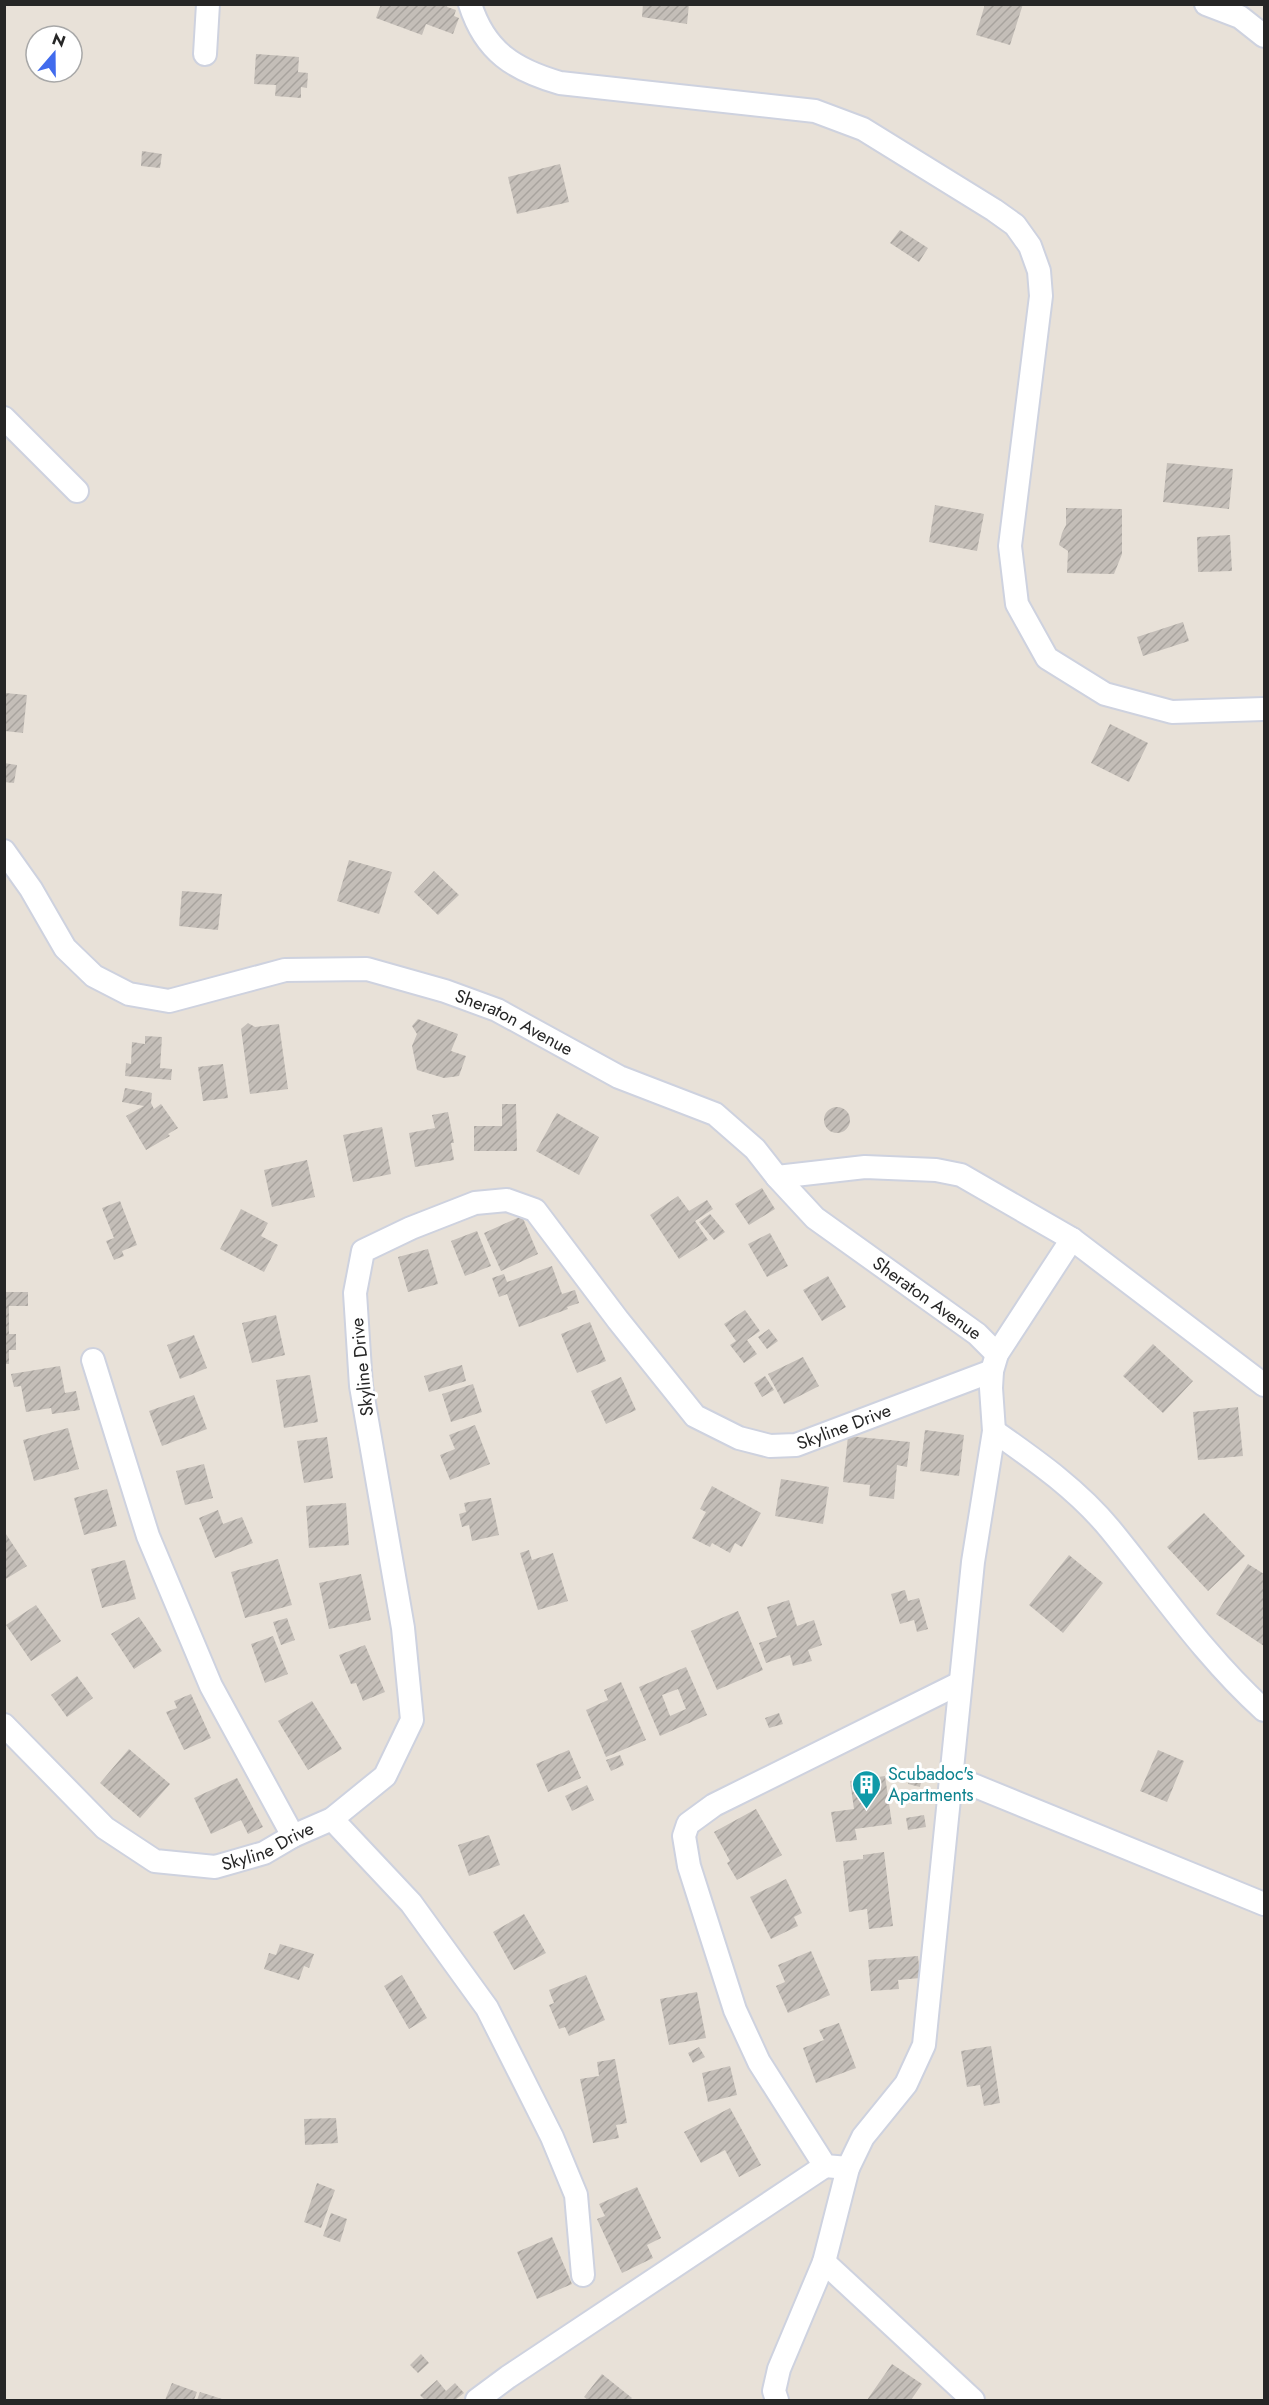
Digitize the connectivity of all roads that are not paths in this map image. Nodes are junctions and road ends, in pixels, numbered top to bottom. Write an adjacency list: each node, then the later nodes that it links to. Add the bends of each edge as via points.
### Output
1 (208, 4): 5 (street)
2 (470, 4): 8 (street, via 483,34 504,58 530,74 560,82 815,111 863,129 1015,225 1030,246 1040,271 1041,296 1010,546 1017,604 1047,658 1105,694 1172,712)
3 (1206, 4): 4 (street, via 1240,17)
4 (1264, 36)
5 (205, 54)
6 (4, 418): 7 (street)
7 (77, 491)
8 (1264, 709)
9 (4, 851): 10 (street, Sheraton Avenue, via 65,948 94,976 129,994 169,1001 297,969 367,969 446,991 497,1010 620,1077 715,1114 755,1149)
10 (777, 1177): 11 (street, via 865,1167 961,1175); 13 (street, Sheraton Avenue, via 815,1218 977,1334)
11 (1072, 1239): 13 (street); 14 (street)
12 (93, 1360): 21 (street, via 161,1569 211,1686)
13 (994, 1363): 15 (street); 20 (street, Skyline Drive, via 816,1439 770,1446 739,1438 695,1416 535,1210 507,1200 475,1203 363,1251 355,1293 361,1386 403,1628 412,1720 385,1776)
14 (1264, 1385)
15 (994, 1431): 16 (street, via 973,1562); 17 (street, via 1071,1488 1109,1527 1203,1647)
16 (960, 1683): 19 (street); 23 (street, via 714,1805 688,1824 684,1836 689,1866 735,2010 759,2062)
17 (1264, 1710)
18 (4, 1725): 21 (street, Skyline Drive, via 105,1828 155,1861 215,1867 264,1853)
19 (951, 1776): 22 (street); 23 (street, via 924,2045 906,2084)
20 (332, 1819): 21 (street, Skyline Drive); 25 (street, via 411,1903 487,2008 552,2137 576,2195)
21 (293, 1836)
22 (1264, 1904)
23 (837, 2167): 24 (street); 27 (street)
24 (824, 2262): 26 (street); 30 (street)
25 (583, 2275)
26 (779, 2368): 28 (street); 29 (street, via 774,2391)
27 (477, 2400)
28 (762, 2400)
29 (777, 2400)
30 (973, 2400)

